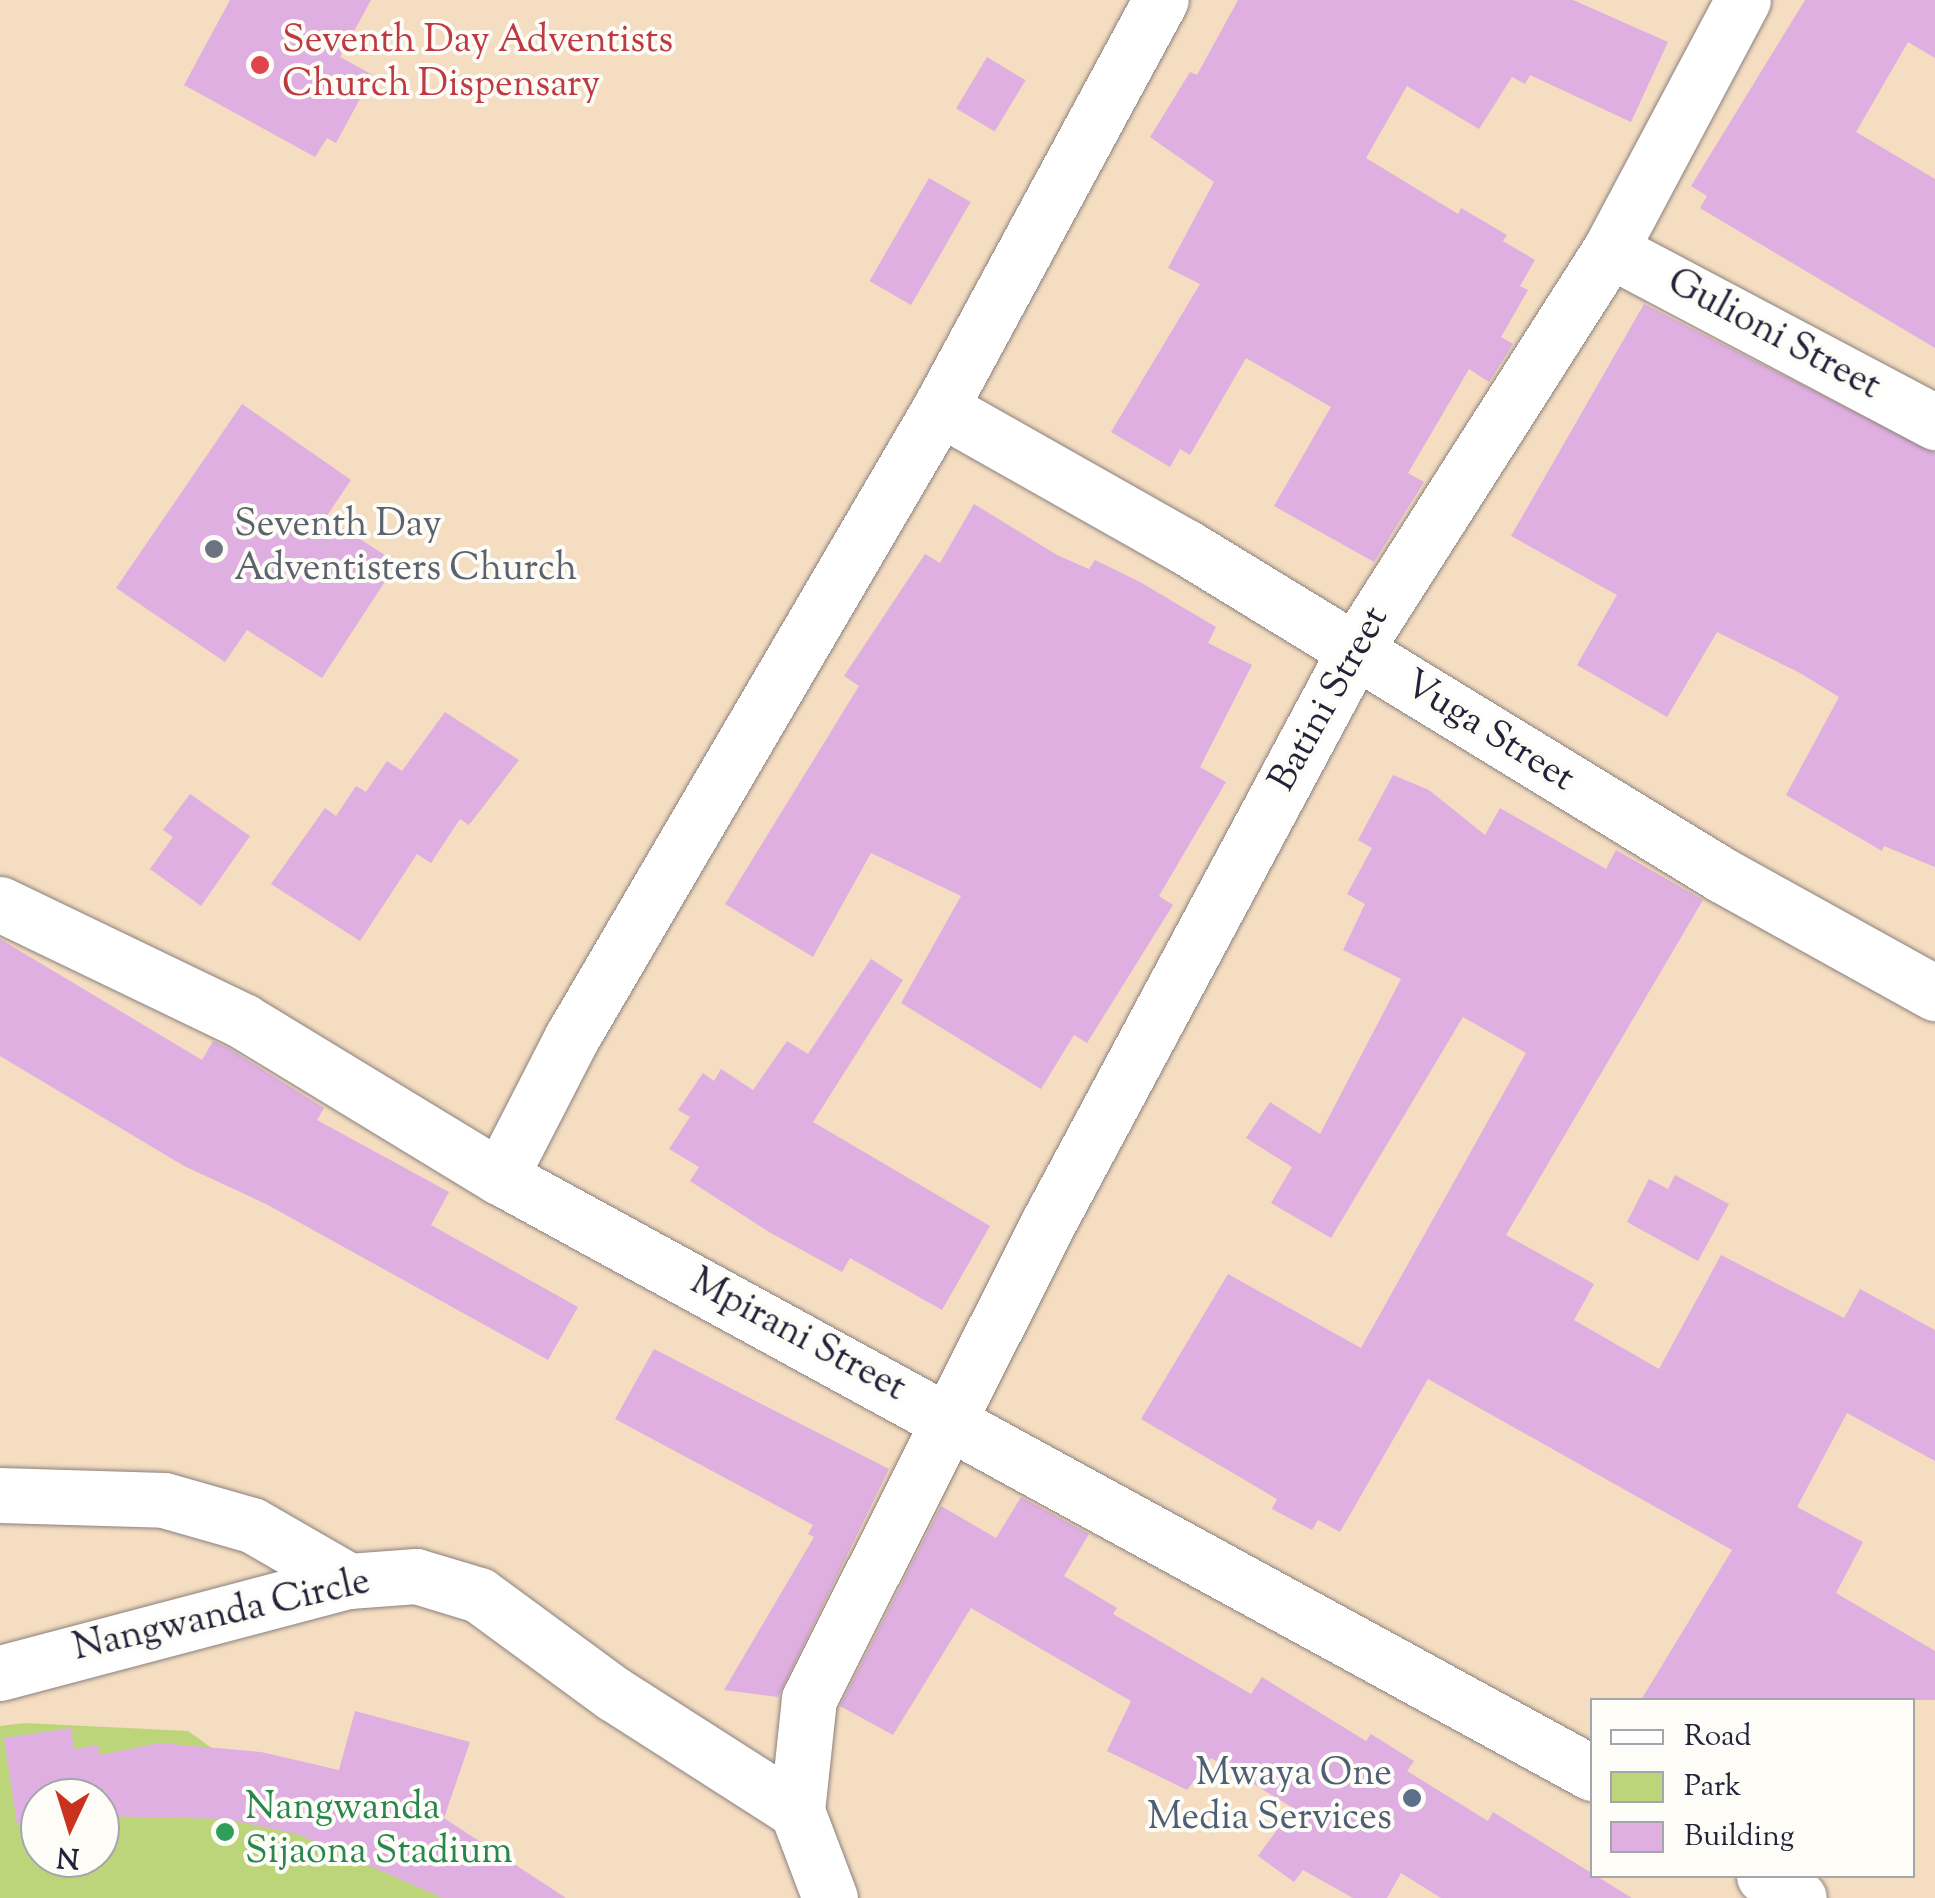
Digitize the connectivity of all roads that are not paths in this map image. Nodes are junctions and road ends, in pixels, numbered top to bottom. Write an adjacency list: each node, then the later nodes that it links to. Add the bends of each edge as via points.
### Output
1 (1161, 0): 4 (street)
2 (1744, 0): 3 (street, Batini Street)
3 (1610, 250): 5 (street, Gulioni Street); 6 (street, Batini Street)
4 (940, 408): 6 (street, Vuga Street); 9 (street, via 582,1021)
5 (1935, 422)
6 (1355, 650): 8 (street, Vuga Street, via 1722,875); 10 (street, Batini Street)
7 (0, 904): 9 (street, Mpirani Street, via 244,1021)
8 (1935, 993)
9 (500, 1177): 10 (street, Mpirani Street)
10 (948, 1418): 14 (street, Mpirani Street); 15 (street, via 809,1699)
11 (0, 1495): 12 (street, via 164,1500 252,1526)
12 (349, 1581): 13 (street, Nangwanda Circle); 15 (street, Nangwanda Circle, via 416,1576 479,1595 614,1694)
13 (0, 1673)
14 (1590, 1772)
15 (797, 1811): 17 (street)
16 (1767, 1878): 18 (street)
17 (830, 1898)
18 (1798, 1898)

